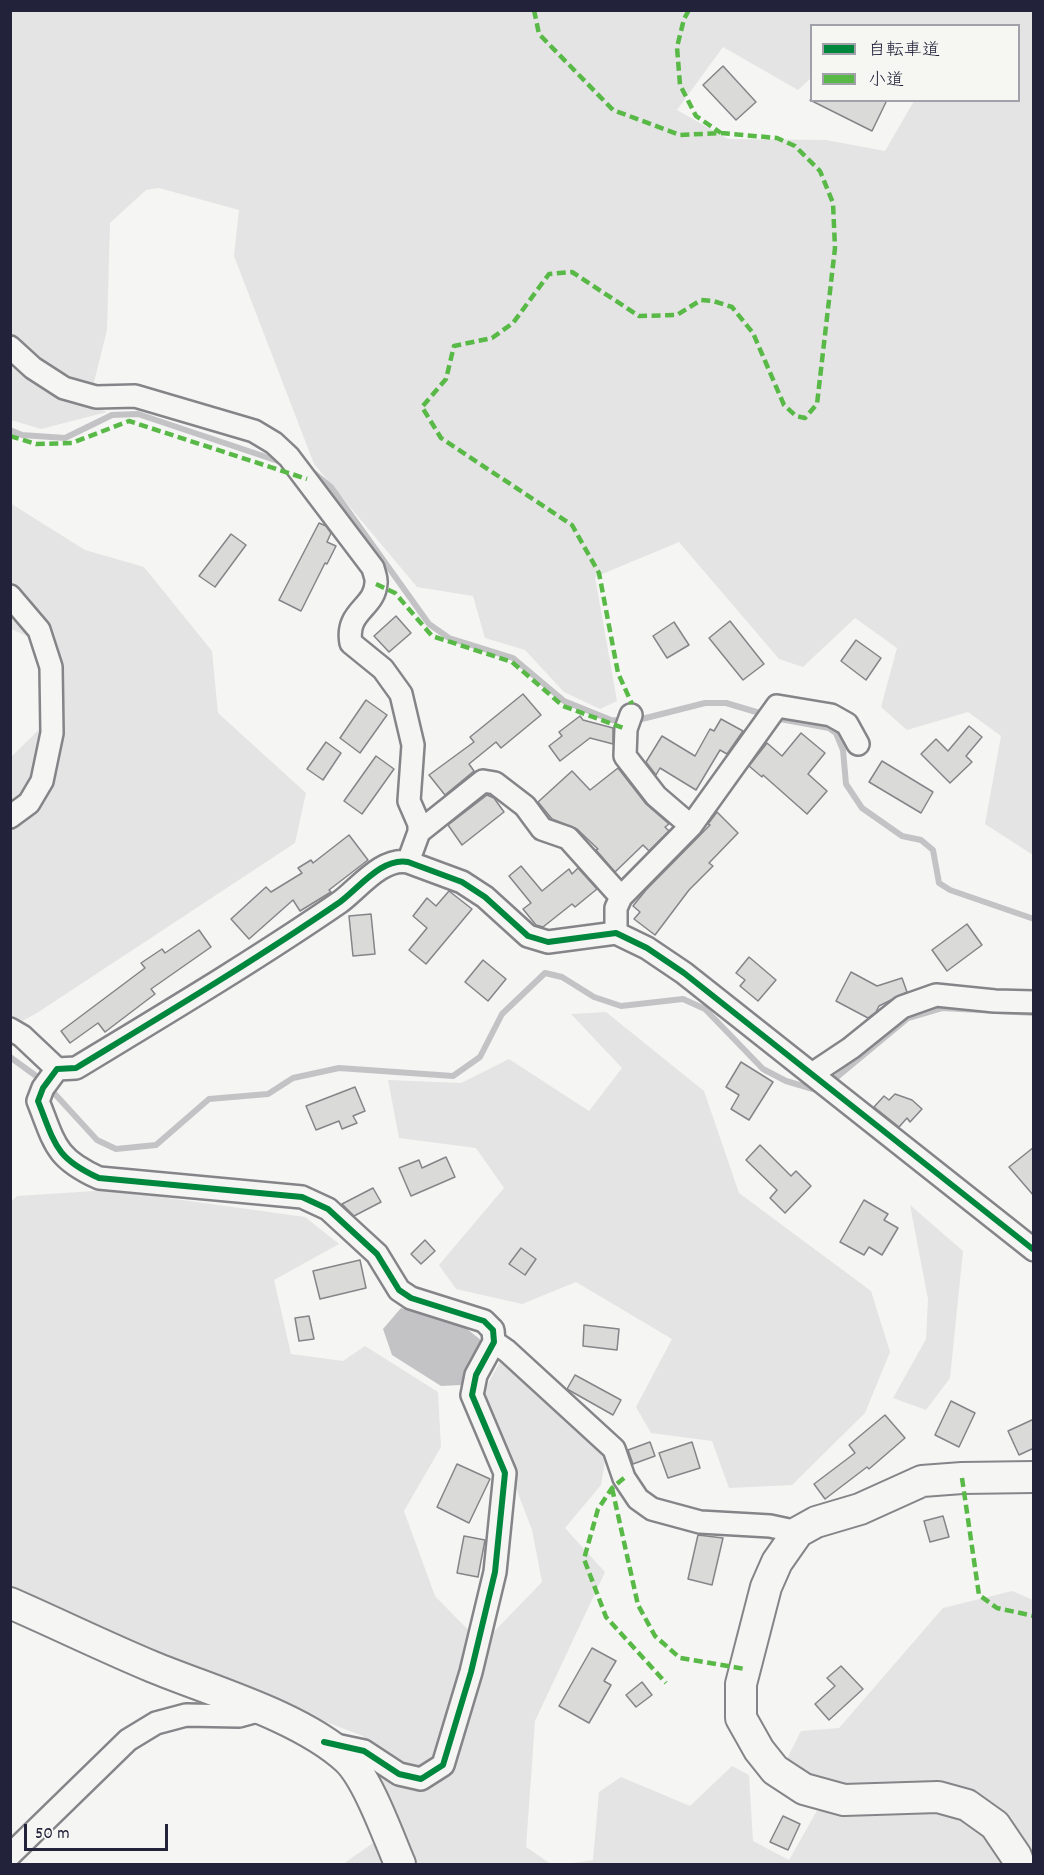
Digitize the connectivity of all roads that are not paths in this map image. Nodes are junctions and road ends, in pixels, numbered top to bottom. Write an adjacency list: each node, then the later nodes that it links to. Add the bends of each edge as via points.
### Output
1 (10, 347): 7 (street, via 64,388 96,397 135,396 254,431 289,457 373,568 376,584 370,600 353,621 349,631 351,644 383,669 401,694 413,745 409,801)
2 (10, 596): 5 (street, via 39,630 51,668 52,733 42,781 29,803)
3 (628, 722): 6 (street, via 625,756 656,795)
4 (858, 744): 6 (street, via 847,724 831,716 772,714)
5 (10, 817)
6 (691, 826): 9 (street)
7 (419, 832): 8 (street); 9 (street, via 483,782 495,783 525,806 542,829 568,838)
8 (408, 862): 10 (street, via 462,882 528,936 548,942); 14 (street, via 399,860 385,866 273,949 76,1068)
9 (621, 897): 10 (street, via 616,908)
10 (616, 933): 13 (street, via 684,973)
11 (1034, 1002): 13 (street, via 936,995 902,1007)
12 (10, 1029): 14 (street, via 22,1036)
13 (812, 1074): 15 (street)
14 (50, 1078): 16 (street, via 38,1101 57,1149 77,1168 99,1178 302,1197 328,1209 377,1254 399,1290 411,1298 484,1321 493,1330)
15 (1034, 1250)
16 (494, 1342): 18 (street, via 614,1449 624,1478 638,1499 652,1509 700,1522 770,1526); 21 (street, via 476,1375 472,1395 505,1473 495,1572 443,1765 422,1779 399,1774 364,1751)
17 (1034, 1477): 18 (street, via 922,1480)
18 (798, 1532): 24 (street, via 777,1562 766,1587 741,1684 741,1718 759,1750 775,1770 804,1789 844,1800 938,1797 967,1805 995,1825)
19 (10, 1603): 20 (street)
20 (261, 1710): 21 (street); 22 (street, via 239,1716 186,1715 156,1723 128,1740)
21 (324, 1742): 23 (street, via 348,1760 368,1789)
22 (10, 1855)
23 (400, 1864)
24 (1019, 1864)

